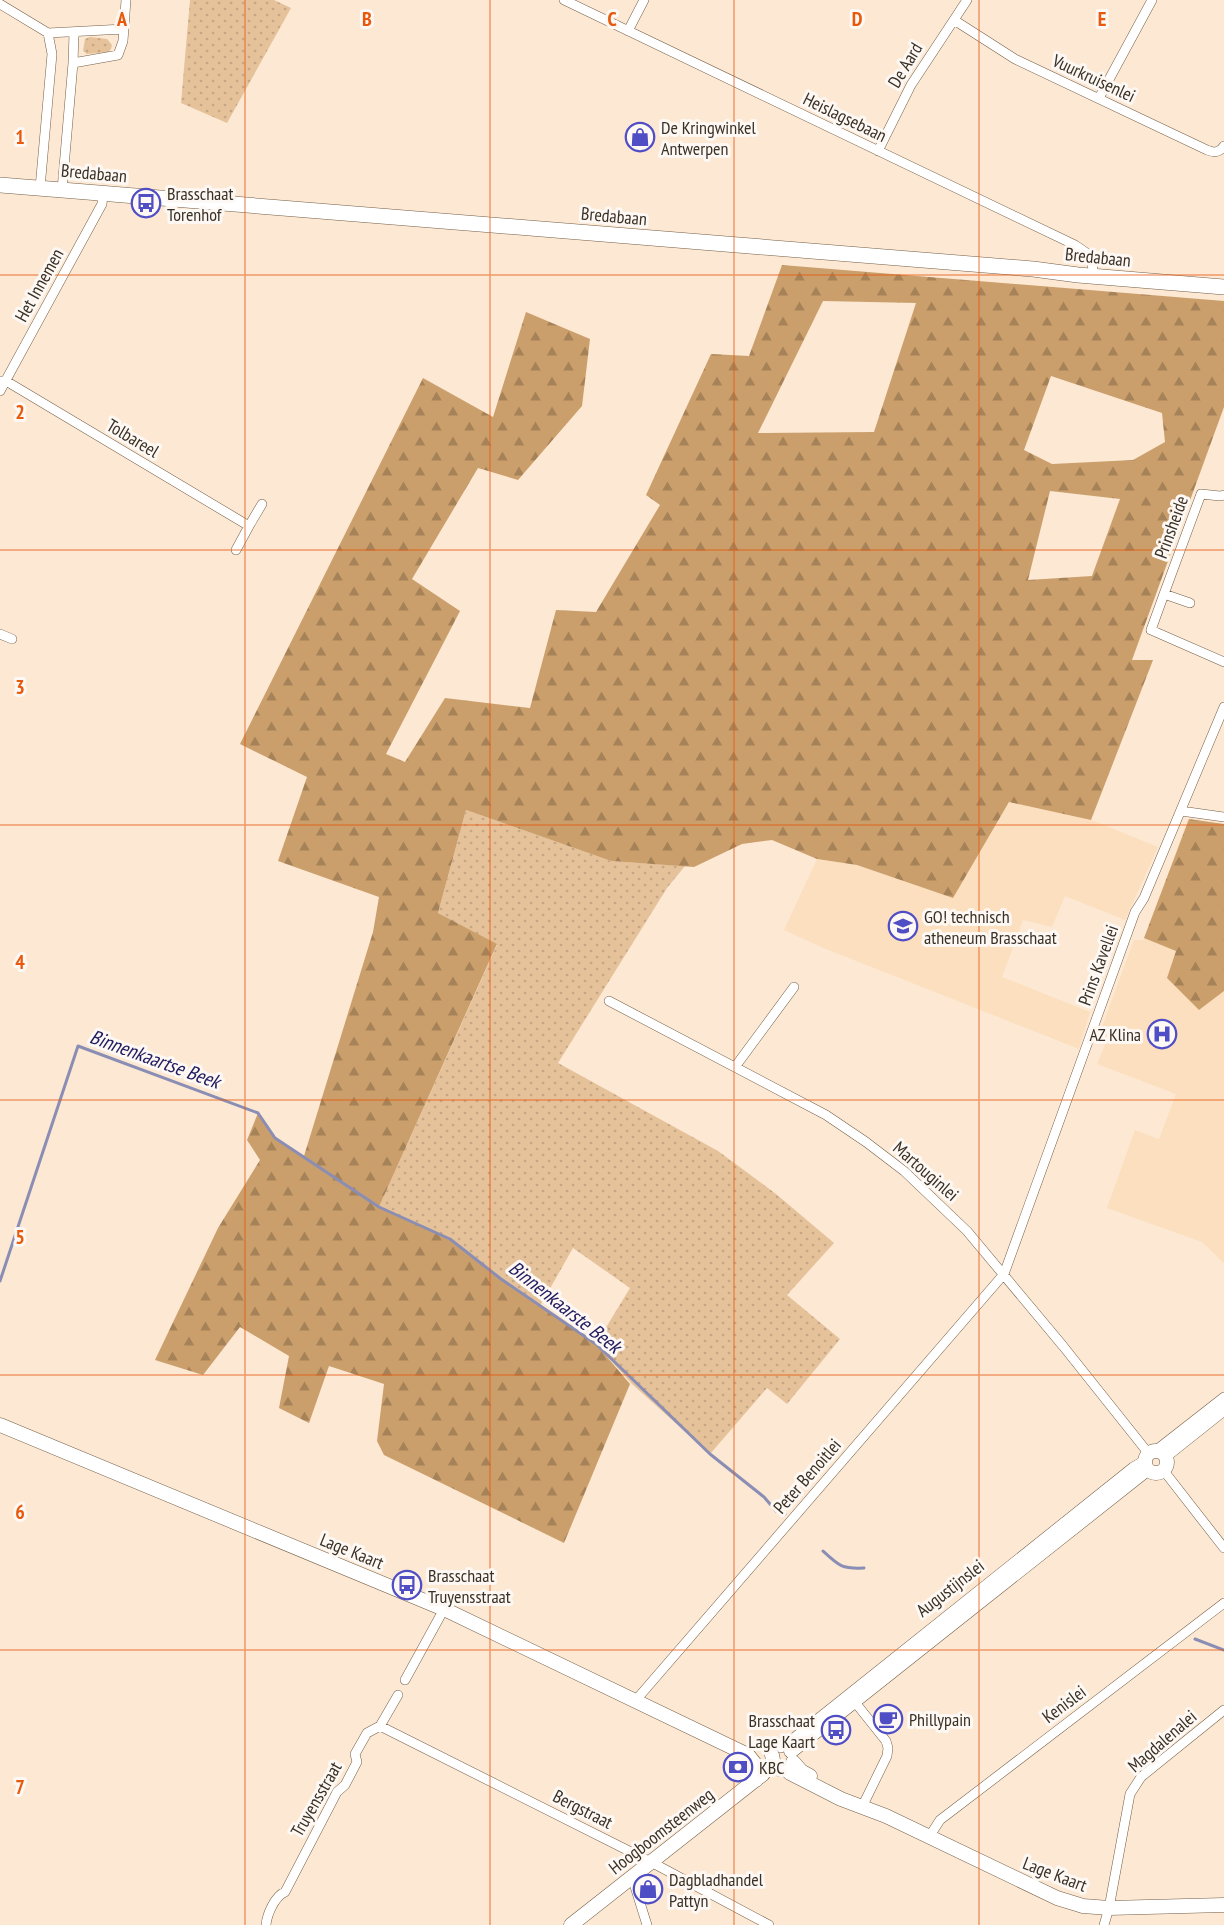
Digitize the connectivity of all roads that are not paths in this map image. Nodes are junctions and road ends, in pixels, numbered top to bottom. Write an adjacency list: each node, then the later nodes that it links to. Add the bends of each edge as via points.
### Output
1 (126, 0): 8 (street)
2 (564, 0): 9 (street, Heislagsebaan)
3 (644, 0): 9 (street)
4 (967, 0): 7 (street, De Aard)
5 (1152, 0): 13 (street)
6 (0, 4): 10 (street)
7 (954, 20): 13 (street, Vuurkruisenlei, via 1015,59); 15 (street, De Aard, via 911,85)
8 (124, 29): 11 (street); 12 (street, via 118,55)
9 (628, 31): 15 (street, Heislagsebaan)
10 (48, 33): 11 (street); 17 (street, via 51,54)
11 (74, 33): 12 (street)
12 (73, 63): 18 (street)
13 (1099, 98): 14 (street, Vuurkruisenlei, via 1214,153)
14 (1224, 146)
15 (878, 151): 20 (street, Heislagsebaan, via 1087,252 1093,260)
16 (0, 185): 17 (main road, Bredabaan)
17 (40, 188): 18 (main road, Bredabaan)
18 (62, 190): 19 (main road, Bredabaan)
19 (103, 194): 20 (main road, Bredabaan); 22 (street, Het Innemen, via 102,204)
20 (1094, 277): 21 (main road, Bredabaan)
21 (1224, 287)
22 (3, 381): 23 (street, Het Innemen); 26 (street, Tolbareel)
23 (0, 391)
24 (1224, 495): 28 (street, Prinsheide, via 1201,494)
25 (262, 504): 26 (street)
26 (249, 526): 27 (street)
27 (236, 550)
28 (1164, 594): 29 (street); 32 (street, Prinsheide, via 1151,630)
29 (1190, 603)
30 (0, 634): 31 (street)
31 (12, 639)
32 (1224, 662)
33 (1224, 707): 34 (street, Prins Kavellei)
34 (1181, 811): 35 (street); 39 (street, Prins Kavellei, via 1135,912)
35 (1224, 817)
36 (794, 987): 38 (street)
37 (609, 1001): 38 (street, Martouginlei)
38 (735, 1067): 39 (street, Martouginlei, via 826,1116 904,1171 967,1231)
39 (1004, 1274): 43 (street, Martouginlei); 50 (street, Peter Benoitlei)
40 (1224, 1397): 43 (street, Augustijnslei, via 1160,1447)
41 (1224, 1408): 43 (street, Augustijnslei)
42 (0, 1425): 47 (street, Lage Kaart)
43 (1153, 1458): 44 (street, via 1167,1461); 51 (street, Augustijnslei); 55 (street, Augustijnslei, via 1132,1467)
44 (1164, 1471): 45 (street)
45 (1224, 1548)
46 (1224, 1603): 59 (street, Kenislei, via 940,1820)
47 (444, 1609): 48 (street); 50 (street, Lage Kaart)
48 (405, 1680)
49 (398, 1695): 53 (street, Truyensstraat)
50 (636, 1700): 54 (street, Lage Kaart)
51 (854, 1701): 55 (street, Augustijnslei); 57 (street, via 888,1748)
52 (1224, 1710): 63 (street, Magdalenalei, via 1147,1772 1130,1794)
53 (380, 1726): 60 (street, Bergstraat); 64 (street, Truyensstraat, via 367,1733 345,1785 337,1792 285,1892 279,1894)
54 (748, 1755): 55 (street, Lage Kaart, via 766,1754); 56 (street, via 756,1766)
55 (783, 1759): 56 (street, Hoogboomsteenweg); 57 (street, Lage Kaart); 58 (street, Lage Kaart, via 790,1773)
56 (756, 1780): 60 (street, Hoogboomsteenweg)
57 (864, 1803): 58 (street, Lage Kaart)
58 (886, 1816): 59 (street, Lage Kaart)
59 (929, 1837): 63 (street, Lage Kaart, via 1057,1898)
60 (651, 1862): 61 (street, Hoogboomsteenweg); 67 (street, Bergstraat)
61 (632, 1877): 65 (street, Hoogboomsteenweg); 66 (street)
62 (1224, 1905): 63 (street, Lage Kaart)
63 (1109, 1908): 68 (street, Magdalenalei)
64 (266, 1925)
65 (571, 1925)
66 (647, 1925)
67 (769, 1925)
68 (1104, 1925)

